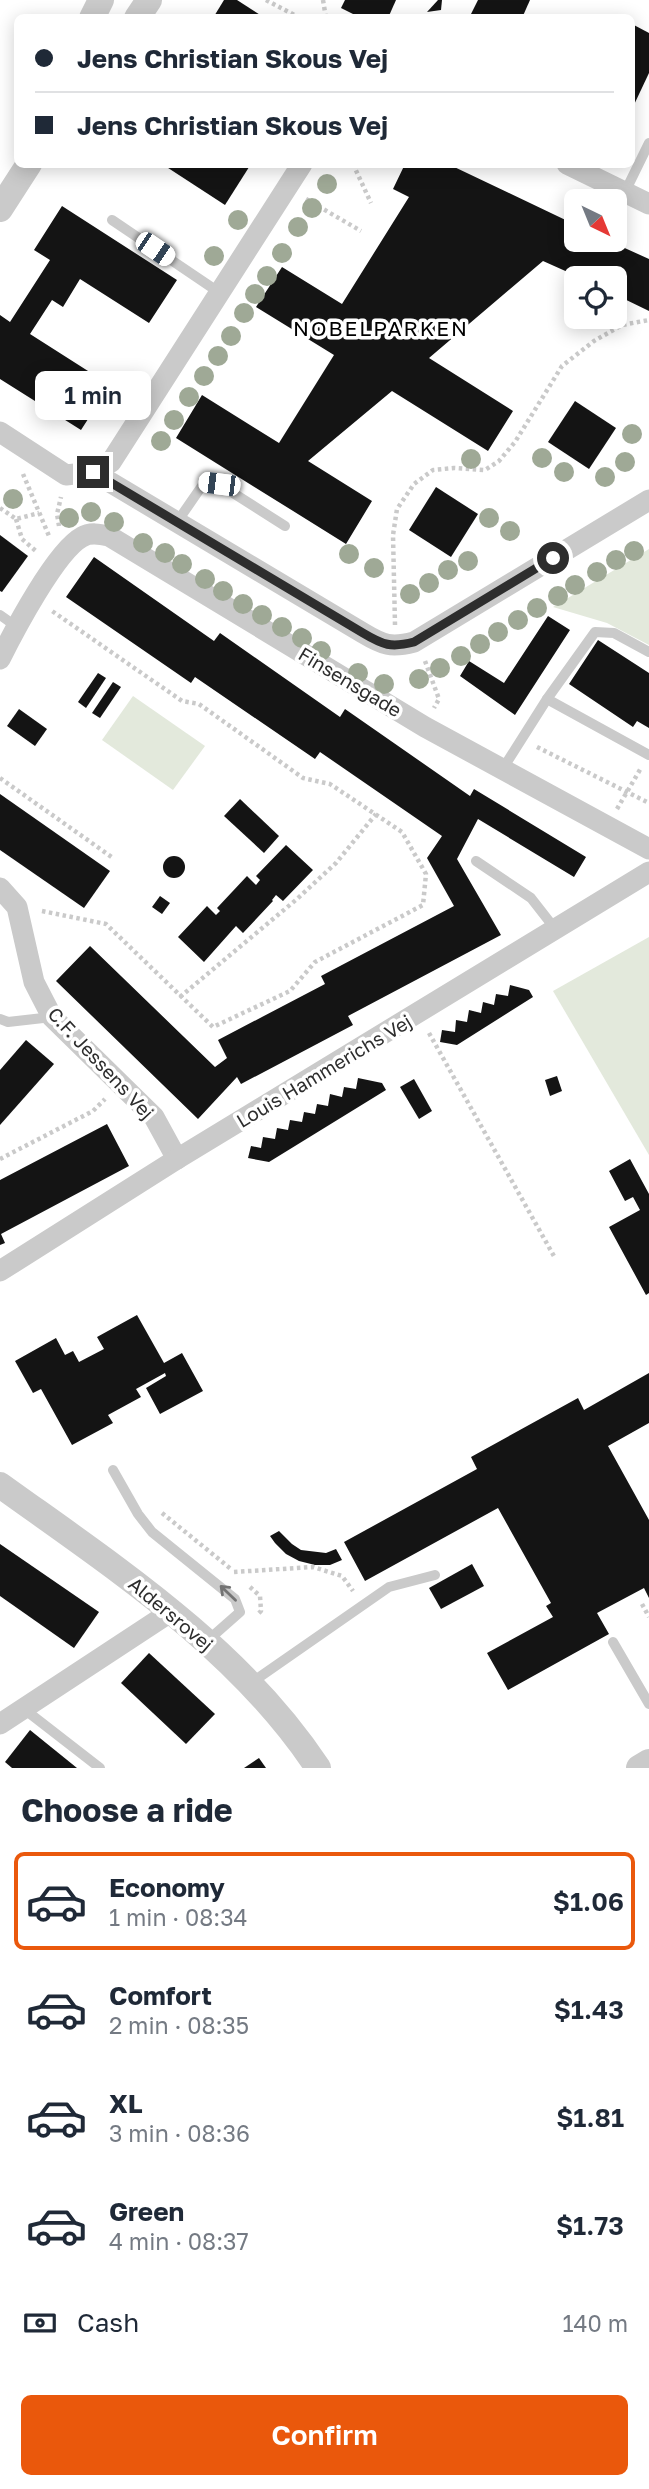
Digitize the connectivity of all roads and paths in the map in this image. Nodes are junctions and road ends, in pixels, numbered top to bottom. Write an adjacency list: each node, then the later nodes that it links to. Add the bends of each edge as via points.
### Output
1 (266, 0): 2 (path)
2 (292, 14)
3 (649, 143): 10 (lane)
4 (26, 168): 14 (street)
5 (300, 168): 8 (street)
6 (355, 168): 12 (path)
7 (575, 168): 9 (street)
8 (287, 188): 16 (path); 17 (street)
9 (619, 189)
10 (626, 189)
11 (627, 193): 13 (street)
12 (371, 203)
13 (649, 204)
14 (0, 209)
15 (112, 220): 17 (lane)
16 (361, 231)
17 (220, 293): 20 (street, via 111,462)
18 (649, 320): 32 (path, via 622,325 562,366 499,461 485,470 433,470 414,484 397,509 393,535)
19 (4, 435): 21 (street); 24 (path)
20 (93, 472): 21 (street); 26 (street)
21 (66, 475): 29 (path, via 57,514)
22 (649, 500): 32 (street, via 414,642)
23 (0, 508): 25 (path)
24 (39, 513): 25 (path); 29 (path)
25 (16, 519): 28 (path)
26 (177, 522): 27 (lane, via 204,483 219,484); 32 (street, via 378,642)
27 (285, 526)
28 (26, 543)
29 (65, 553): 30 (street); 40 (street, Finsensgade, via 83,536 109,536)
30 (34, 598): 31 (street); 44 (path, via 182,701 199,704 303,778 330,784)
31 (8, 621): 34 (street)
32 (395, 647)
33 (649, 652): 37 (lane, via 614,633 595,632)
34 (0, 659)
35 (429, 668): 36 (path)
36 (434, 681)
37 (547, 699): 38 (lane); 39 (lane)
38 (522, 739): 40 (lane); 42 (path)
39 (649, 755): 42 (path)
40 (502, 771): 45 (street, Finsensgade)
41 (0, 778): 47 (path)
42 (627, 792): 43 (path); 45 (path)
43 (649, 803)
44 (376, 814): 53 (path, via 336,863); 53 (path, via 402,832 426,874 423,905 315,962 290,991 213,1027)
45 (607, 827): 46 (street, Finsensgade)
46 (649, 849)
47 (113, 858)
48 (476, 861): 52 (lane, via 531,898)
49 (649, 872): 52 (street, Louis Hammerichs Vej)
50 (0, 888): 51 (street, C.F. Jessens Vej)
51 (17, 907): 53 (path, via 106,924); 55 (street, C.F. Jessens Vej, via 34,982)
52 (556, 930): 54 (street, Louis Hammerichs Vej)
53 (180, 997)
54 (419, 1014): 59 (street, Louis Hammerichs Vej); 60 (path)
55 (52, 1017): 56 (lane); 57 (street, C.F. Jessens Vej)
56 (0, 1019)
57 (120, 1084): 58 (path, via 93,1111); 59 (street, C.F. Jessens Vej, via 154,1117)
58 (0, 1159)
59 (177, 1159): 61 (street, Louis Hammerichs Vej)
60 (555, 1258)
61 (0, 1271)
62 (113, 1470): 70 (lane, one-way to 62, via 240,1612 236,1599 152,1532)
63 (0, 1485): 68 (street, Aldersrovej)
64 (234, 1572): 67 (path, via 313,1567 342,1576)
65 (435, 1574): 67 (lane, via 388,1587)
66 (642, 1604): 69 (path)
67 (363, 1605): 72 (lane)
68 (172, 1611): 70 (street, Aldersrovej); 74 (street)
69 (649, 1617)
70 (206, 1642): 72 (street, Aldersrovej)
71 (613, 1642): 73 (lane)
72 (249, 1685): 78 (street, Aldersrovej)
73 (649, 1704)
74 (24, 1709): 75 (street); 77 (lane)
75 (0, 1724)
76 (649, 1762): 79 (street)
77 (100, 1768)
78 (318, 1768)
79 (639, 1768)

